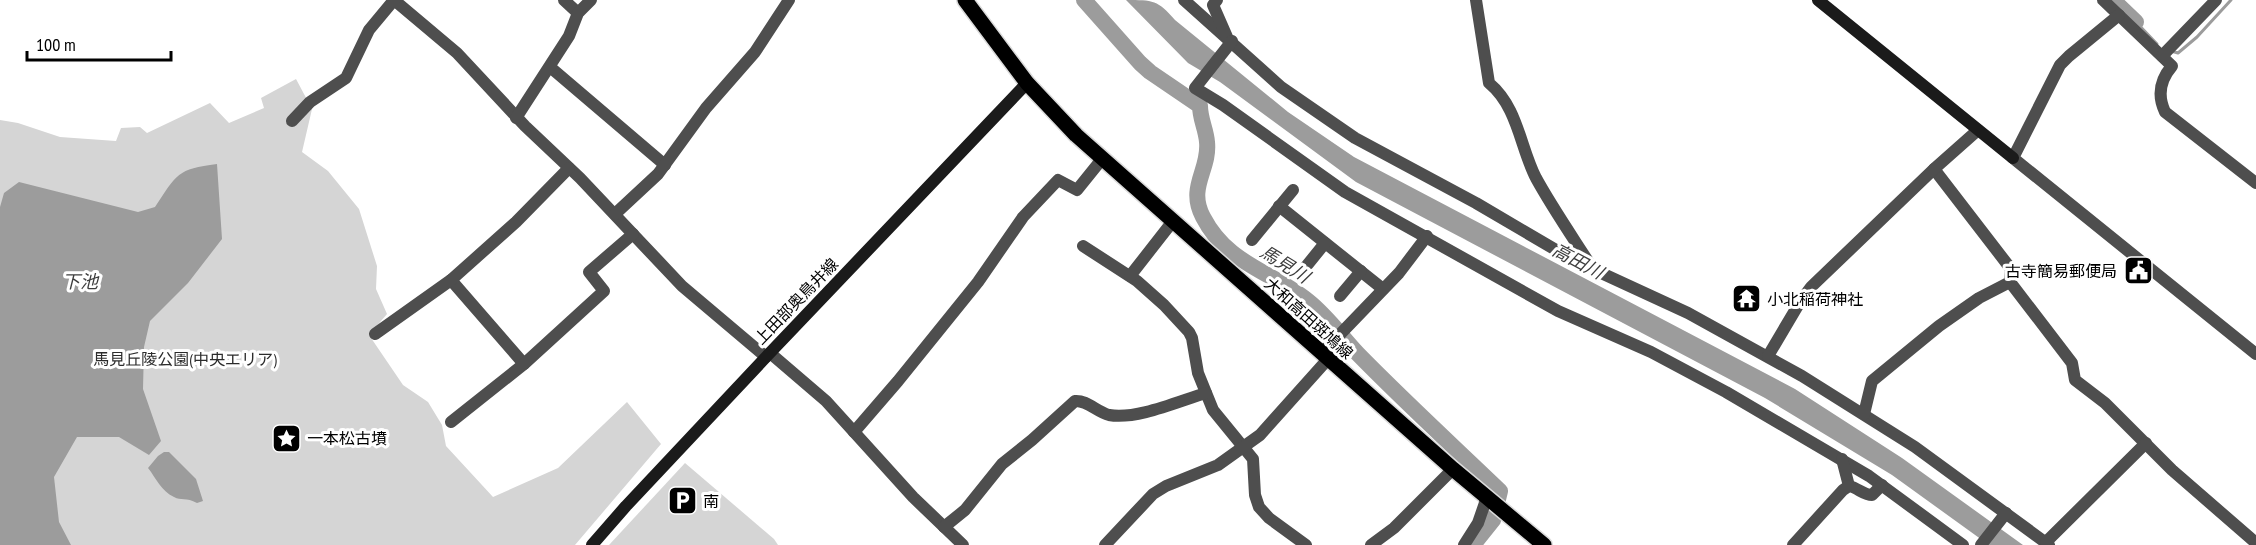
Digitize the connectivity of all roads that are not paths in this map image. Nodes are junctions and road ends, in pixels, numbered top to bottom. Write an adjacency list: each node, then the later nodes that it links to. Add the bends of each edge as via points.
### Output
1 (564, 0): 11 (street)
2 (591, 0): 11 (street)
3 (789, 0): 22 (street, via 755,52 706,108)
4 (965, 0): 16 (main road, 大和高田斑鳩線)
5 (1184, 0): 13 (street)
6 (1216, 0): 13 (street, via 1213,5)
7 (1476, 0): 36 (street, via 1489,83 1499,92 1518,127 1537,179)
8 (1818, 0): 19 (street)
9 (2103, 0): 12 (street)
10 (2216, 0): 14 (street)
11 (578, 14): 15 (street)
12 (2119, 15): 14 (street); 20 (street, via 2060,65)
13 (1230, 42): 31 (street, via 1195,88 1329,182); 36 (street, via 1281,87 1355,138)
14 (2162, 56): 25 (street, via 2172,66 2160,86 2165,112)
15 (550, 67): 17 (street); 22 (street)
16 (1027, 82): 21 (main road, 大和高田斑鳩線); 45 (street, 上田部奥鳥井線)
17 (516, 118): 18 (street, via 447,43 394,0 369,30 346,78 310,102); 23 (street)
18 (292, 121)
19 (1978, 130): 20 (street); 24 (street)
20 (2013, 158): 44 (street)
21 (1102, 159): 29 (main road, 大和高田斑鳩線); 52 (street, via 1077,190 1058,180 1032,207 978,282)
22 (665, 165): 28 (street)
23 (569, 168): 28 (street); 39 (street)
24 (1934, 169): 40 (street, via 2011,269); 47 (street, via 1811,287)
25 (2256, 183)
26 (1293, 190): 27 (street)
27 (1280, 206): 32 (street); 33 (street)
28 (615, 214): 30 (street)
29 (1173, 221): 38 (street); 46 (main road, 大和高田斑鳩線)
30 (633, 234): 45 (street, via 682,286); 48 (street, via 589,272 604,291)
31 (1426, 237): 41 (street); 55 (street, via 1558,311 1678,366)
32 (1252, 240)
33 (1325, 243): 35 (street); 37 (street)
34 (1083, 246): 38 (street)
35 (1304, 269)
36 (1594, 270): 47 (street, via 1688,313)
37 (1360, 271): 41 (street); 42 (street)
38 (1130, 276): 49 (street, via 1189,332)
39 (451, 280): 43 (street); 48 (street)
40 (2010, 282): 50 (street, via 1939,326 1872,381); 53 (street, via 2072,363 2075,380)
41 (1383, 289): 46 (street, via 1334,339)
42 (1340, 296)
43 (375, 334)
44 (2256, 354)
45 (768, 355): 52 (street, via 826,401); 64 (street, 上田部奥鳥井線)
46 (1325, 356): 54 (street, via 1268,427); 56 (main road, 大和高田斑鳩線)
47 (1768, 356): 50 (street)
48 (524, 364): 51 (street)
49 (1206, 393): 54 (street, via 1213,411); 61 (street, via 1117,415 1075,401 1002,464 965,510)
50 (1864, 414): 60 (street, via 1916,447)
51 (451, 422)
52 (854, 432): 61 (street)
53 (2146, 443): 62 (street); 63 (street)
54 (1242, 447): 66 (street, via 1218,465 1153,494); 67 (street, via 1253,459 1259,507)
55 (1842, 459): 57 (street); 58 (street)
56 (1453, 469): 59 (main road, 大和高田斑鳩線); 68 (street, via 1394,528)
57 (1882, 485): 58 (street, via 1872,495); 72 (street)
58 (1849, 486): 71 (street)
59 (1492, 502): 69 (street); 70 (main road, 大和高田斑鳩線)
60 (2005, 514): 63 (street); 73 (street)
61 (944, 527): 65 (street)
62 (2256, 543)
63 (2047, 544)
64 (592, 545)
65 (963, 545)
66 (1105, 545)
67 (1306, 545)
68 (1371, 545)
69 (1464, 545)
70 (1544, 545)
71 (1793, 545)
72 (1963, 545)
73 (1981, 545)

